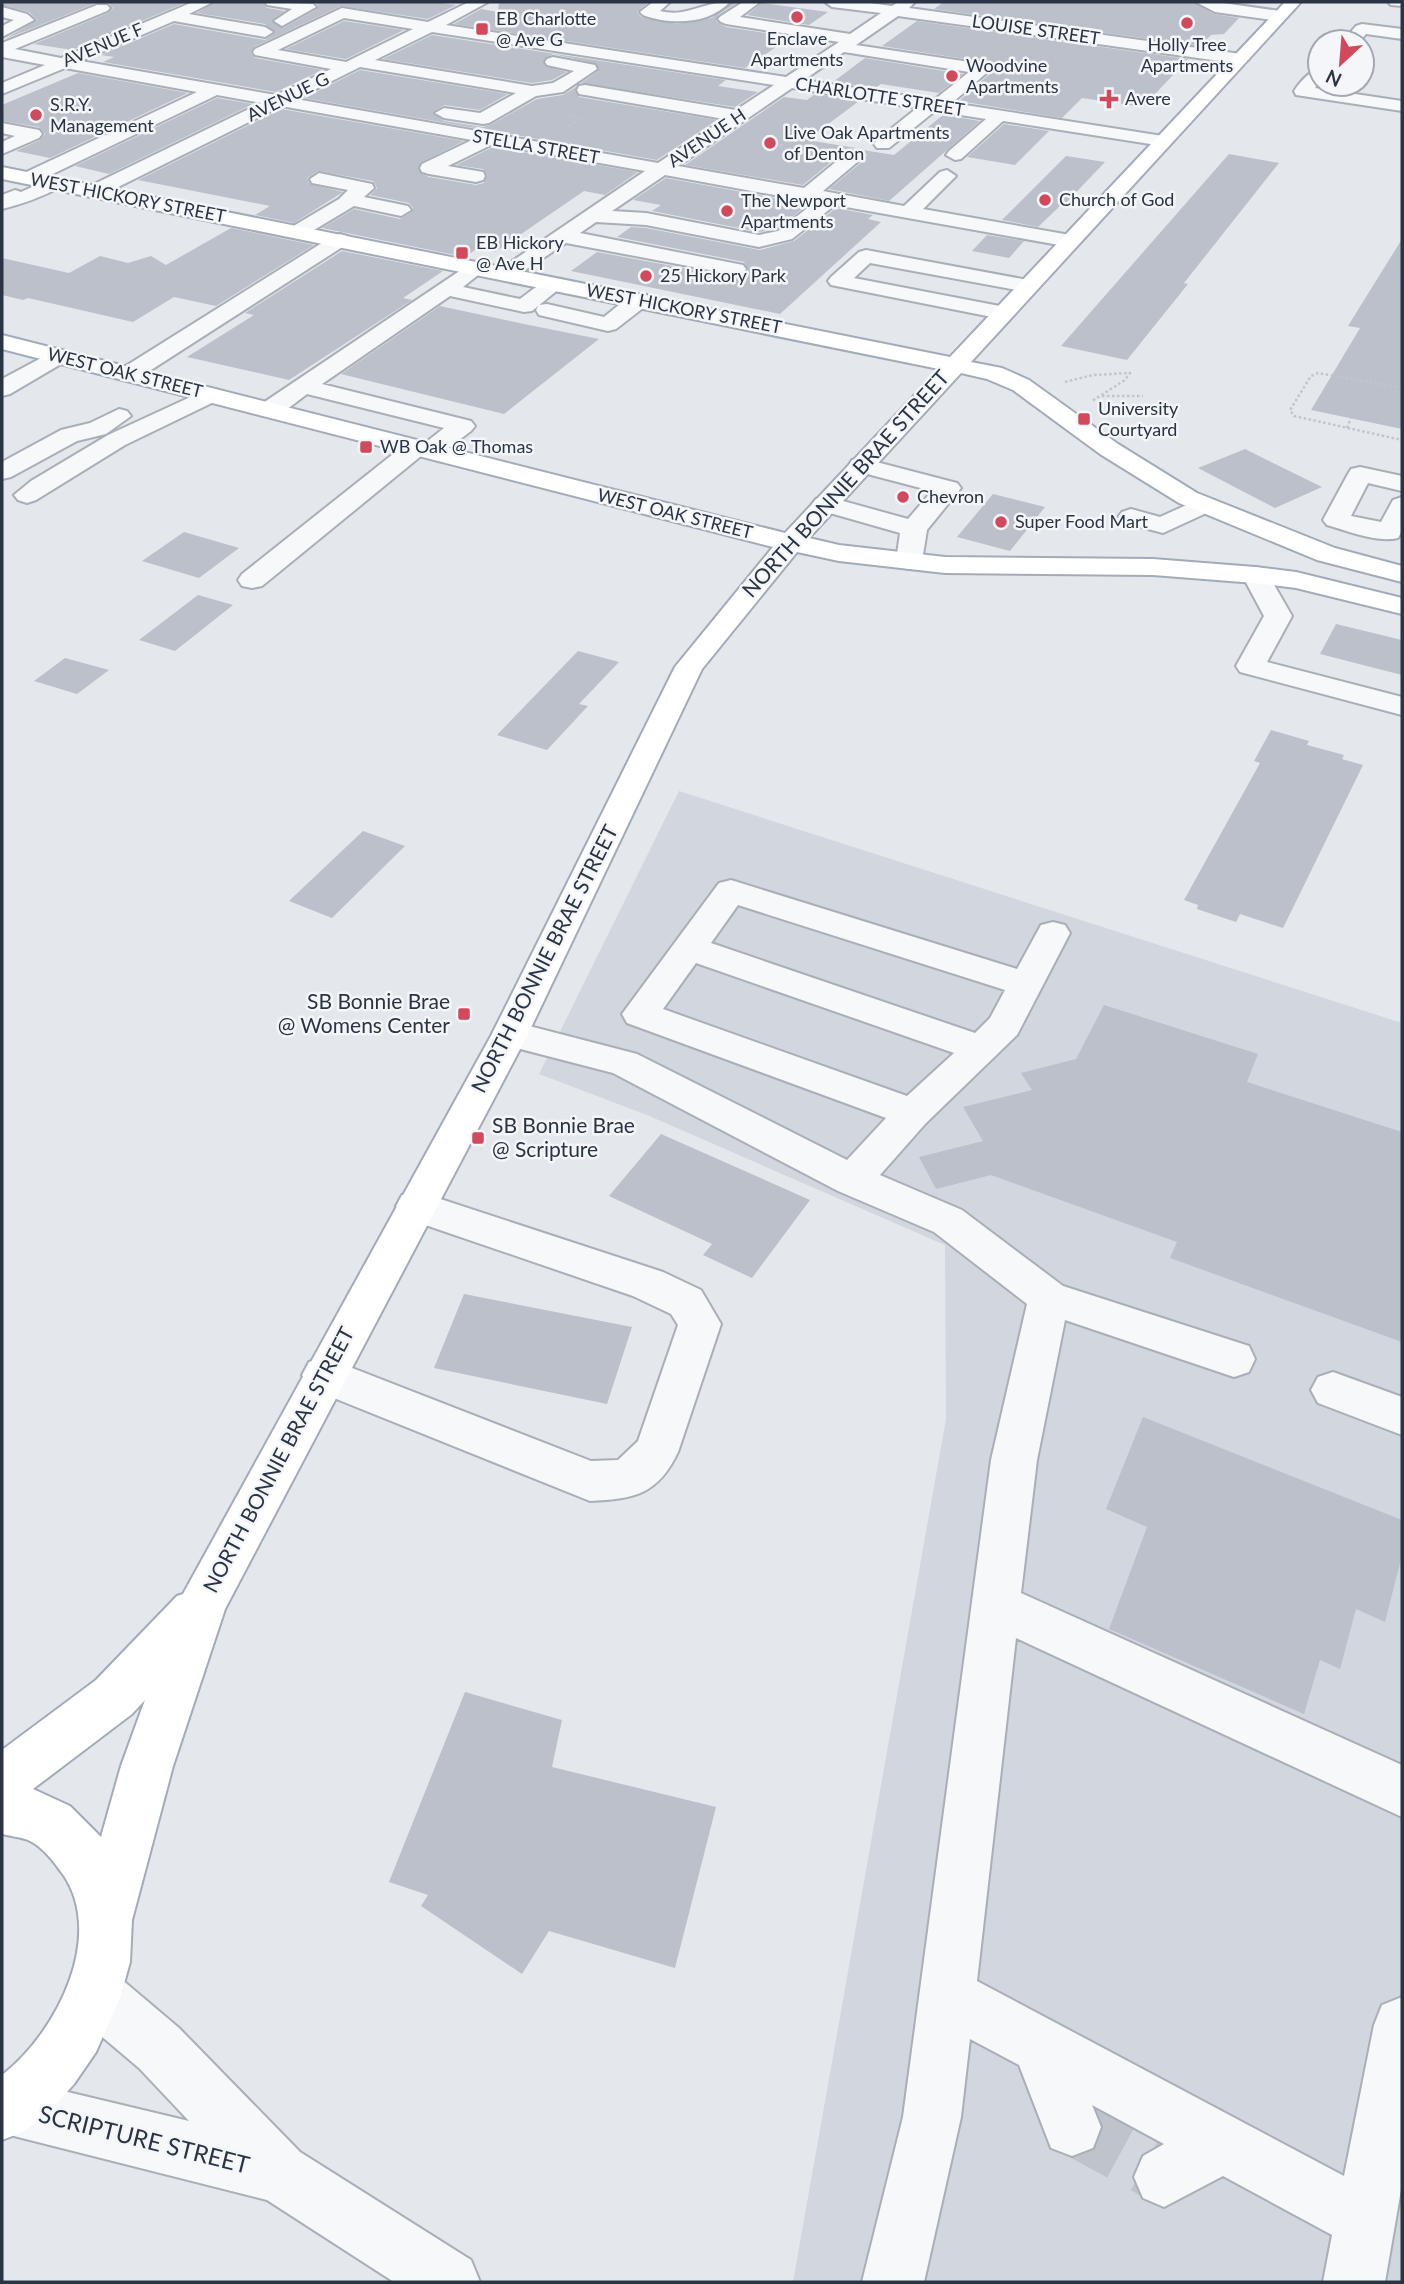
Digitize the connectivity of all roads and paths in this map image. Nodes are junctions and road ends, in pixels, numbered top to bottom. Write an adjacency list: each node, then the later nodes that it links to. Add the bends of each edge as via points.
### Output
1 (205, 2): 17 (street, AVENUE F)
2 (272, 2): 19 (street, via 308,7)
3 (369, 2): 20 (street, CHARLOTTE STREET, via 351,10)
4 (663, 2): 5 (street, via 648,12 689,18)
5 (722, 2)
6 (753, 2): 29 (street, via 726,19)
7 (832, 2): 14 (street, LOUISE STREET)
8 (939, 2): 14 (street)
9 (1204, 2): 18 (street)
10 (1293, 2): 18 (main road, NORTH BONNIE BRAE STREET)
11 (1396, 2): 12 (street)
12 (1402, 2)
13 (464, 3): 20 (street, AVENUE G)
14 (898, 5): 29 (street, AVENUE H); 31 (street, LOUISE STREET, via 966,20 990,13)
15 (103, 8): 33 (street)
16 (2, 12): 23 (street, via 26,20)
17 (171, 16): 24 (street); 34 (street, AVENUE F)
18 (1280, 16): 35 (main road, NORTH BONNIE BRAE STREET)
19 (282, 21)
20 (433, 25): 21 (street, AVENUE G); 32 (street, CHARLOTTE STREET)
21 (407, 31): 37 (street); 37 (street, via 342,13 261,52); 38 (street, AVENUE G); 48 (street, via 588,68 557,88)
22 (1376, 31): 26 (street)
23 (2, 32)
24 (265, 32)
25 (1135, 33): 31 (street)
26 (1402, 34)
27 (614, 39): 32 (street)
28 (1220, 44): 31 (street)
29 (843, 45): 30 (street); 44 (street, AVENUE H); 52 (street, via 983,69)
30 (794, 46)
31 (1175, 46): 35 (street, LOUISE STREET); 39 (street, via 1152,61)
32 (592, 51): 42 (street, CHARLOTTE STREET)
33 (2, 54): 40 (street, STELLA STREET); 41 (street)
34 (83, 54): 40 (street, AVENUE F); 43 (street, via 183,71)
35 (1241, 59): 57 (main road, NORTH BONNIE BRAE STREET)
36 (772, 61): 42 (street)
37 (328, 63): 38 (street)
38 (354, 65): 46 (street, AVENUE G); 48 (street)
39 (1198, 67)
40 (68, 68): 43 (street, STELLA STREET); 45 (street, AVENUE F); 49 (street)
41 (20, 70)
42 (750, 76): 44 (street, CHARLOTTE STREET)
43 (163, 81): 49 (street, STELLA STREET)
44 (789, 82): 52 (street, CHARLOTTE STREET); 54 (street, AVENUE H)
45 (2, 89)
46 (305, 89): 48 (street, via 483,119); 51 (street, AVENUE G)
47 (585, 90): 54 (street)
48 (532, 91)
49 (207, 94): 51 (street, STELLA STREET); 67 (street)
50 (1349, 98): 53 (street)
51 (279, 102): 58 (street, STELLA STREET); 70 (street, AVENUE G)
52 (934, 105): 55 (street, CHARLOTTE STREET); 59 (street)
53 (1402, 106)
54 (740, 116): 63 (street, AVENUE H)
55 (999, 116): 57 (street, CHARLOTTE STREET); 62 (street)
56 (2, 128): 60 (street, via 33,134)
57 (1163, 141): 81 (main road, NORTH BONNIE BRAE STREET)
58 (482, 143): 63 (street, STELLA STREET, via 610,171); 65 (street, via 429,168)
59 (883, 144)
60 (2, 149)
61 (855, 155): 71 (street)
62 (955, 155)
63 (661, 169): 71 (street, STELLA STREET); 75 (street, AVENUE H)
64 (3, 174): 67 (main road, WEST HICKORY STREET)
65 (476, 176)
66 (947, 176): 77 (street)
67 (29, 178): 69 (main road, WEST HICKORY STREET)
68 (320, 179): 73 (street, via 365,188 348,198)
69 (54, 183): 70 (main road, WEST HICKORY STREET); 74 (street)
70 (95, 191): 78 (main road, WEST HICKORY STREET)
71 (807, 195): 72 (street, STELLA STREET)
72 (831, 199): 75 (street, via 785,236 759,241); 77 (street, STELLA STREET)
73 (351, 200): 76 (street); 78 (street)
74 (2, 203)
75 (593, 209): 79 (street, AVENUE H)
76 (401, 210)
77 (907, 213): 81 (street, STELLA STREET)
78 (297, 232): 80 (main road, WEST HICKORY STREET)
79 (563, 236): 83 (street); 84 (street, AVENUE H)
80 (340, 240): 82 (main road, WEST HICKORY STREET); 94 (street)
81 (1070, 241): 86 (main road, NORTH BONNIE BRAE STREET)
82 (477, 268): 84 (main road, WEST HICKORY STREET); 97 (street)
83 (736, 269)
84 (506, 274): 85 (main road, WEST HICKORY STREET)
85 (555, 284): 87 (street, via 524,306); 88 (main road, WEST HICKORY STREET)
86 (1028, 286): 90 (main road, NORTH BONNIE BRAE STREET); 90 (street, via 866,256 838,281)
87 (458, 292)
88 (639, 300): 89 (street, via 608,324); 93 (main road, WEST HICKORY STREET)
89 (547, 310)
90 (1002, 313): 93 (main road, NORTH BONNIE BRAE STREET)
91 (2, 342): 92 (main road, WEST OAK STREET)
92 (58, 356): 94 (main road, WEST OAK STREET); 99 (street)
93 (947, 372): 111 (main road, NORTH BONNIE BRAE STREET); 116 (main road, WEST HICKORY STREET, via 994,373 1021,385 1123,459)
94 (129, 374): 96 (main road, WEST OAK STREET)
95 (1058, 384): 101 (path, via 1093,375 1130,373)
96 (173, 386): 100 (main road, WEST OAK STREET); 112 (street, via 98,429 69,435)
97 (303, 386): 104 (street); 105 (street)
98 (1402, 388): 107 (path, via 1328,374 1311,376 1290,410 1294,416)
99 (2, 389)
100 (210, 395): 105 (main road, WEST OAK STREET); 114 (street, via 109,444)
101 (1100, 396): 102 (path); 103 (path)
102 (1143, 396)
103 (1087, 405)
104 (396, 409): 108 (street); 110 (street, via 463,426)
105 (268, 410): 108 (main road, WEST OAK STREET)
106 (1351, 418): 107 (path)
107 (1347, 428): 109 (path)
108 (359, 433): 110 (main road, WEST OAK STREET)
109 (1402, 439)
110 (423, 449): 120 (main road, WEST OAK STREET); 125 (street)
111 (861, 465): 115 (main road, NORTH BONNIE BRAE STREET); 119 (street, via 948,488)
112 (2, 472)
113 (1402, 483): 117 (street, via 1360,474 1336,520 1389,533)
114 (27, 495)
115 (825, 505): 119 (street); 120 (main road, NORTH BONNIE BRAE STREET)
116 (1204, 505): 118 (street, via 1163,525); 121 (main road, WEST HICKORY STREET)
117 (1402, 505)
118 (1131, 517)
119 (914, 529): 122 (street)
120 (790, 543): 122 (main road, WEST OAK STREET); 132 (main road, NORTH BONNIE BRAE STREET, via 689,667)
121 (1325, 554): 123 (main road); 126 (main road)
122 (909, 561): 124 (main road, WEST OAK STREET, via 996,567 1153,567)
123 (1402, 574)
124 (1255, 575): 126 (main road, WEST OAK STREET); 128 (street, via 1278,616 1250,666)
125 (252, 580)
126 (1296, 580): 127 (main road, WEST OAK STREET)
127 (1402, 606)
128 (1402, 706)
129 (1053, 933): 131 (street)
130 (689, 948): 131 (street, via 731,891); 133 (street); 134 (street, via 640,1014)
131 (1026, 984): 133 (street, via 1004,1026)
132 (510, 1034): 135 (street, via 624,1063); 136 (main road, NORTH BONNIE BRAE STREET)
133 (981, 1049): 134 (street)
134 (914, 1113): 135 (street)
135 (852, 1181): 137 (street, via 947,1221)
136 (416, 1206): 139 (main road, NORTH BONNIE BRAE STREET); 139 (street, via 648,1284 686,1302 700,1325 656,1452 628,1479 590,1481)
137 (1049, 1298): 138 (street); 143 (street, via 1014,1460)
138 (1234, 1359)
139 (324, 1375): 142 (main road, NORTH BONNIE BRAE STREET)
140 (1333, 1390): 141 (street)
141 (1402, 1416)
142 (203, 1603): 144 (main road, NORTH BONNIE BRAE STREET, via 114,1697); 147 (main road, NORTH BONNIE BRAE STREET, via 147,1766)
143 (996, 1605): 145 (street); 149 (street)
144 (2, 1780)
145 (1402, 1791)
146 (2, 1808): 147 (main road, via 39,1818 72,1840 96,1874)
147 (106, 1917): 148 (main road, via 104,1955)
148 (94, 1993): 152 (main road, via 74,2035 45,2075); 155 (street, SCRIPTURE STREET, via 159,2048)
149 (947, 1996): 151 (street); 159 (street, via 932,2117)
150 (1402, 2025): 157 (street)
151 (1041, 2049): 153 (street); 154 (street)
152 (5, 2109): 155 (street, SCRIPTURE STREET)
153 (1072, 2127)
154 (1222, 2144): 156 (street); 157 (street)
155 (279, 2173): 158 (street, SCRIPTURE STREET)
156 (1164, 2177)
157 (1365, 2220): 160 (street)
158 (449, 2282)
159 (893, 2282)
160 (1353, 2282)

